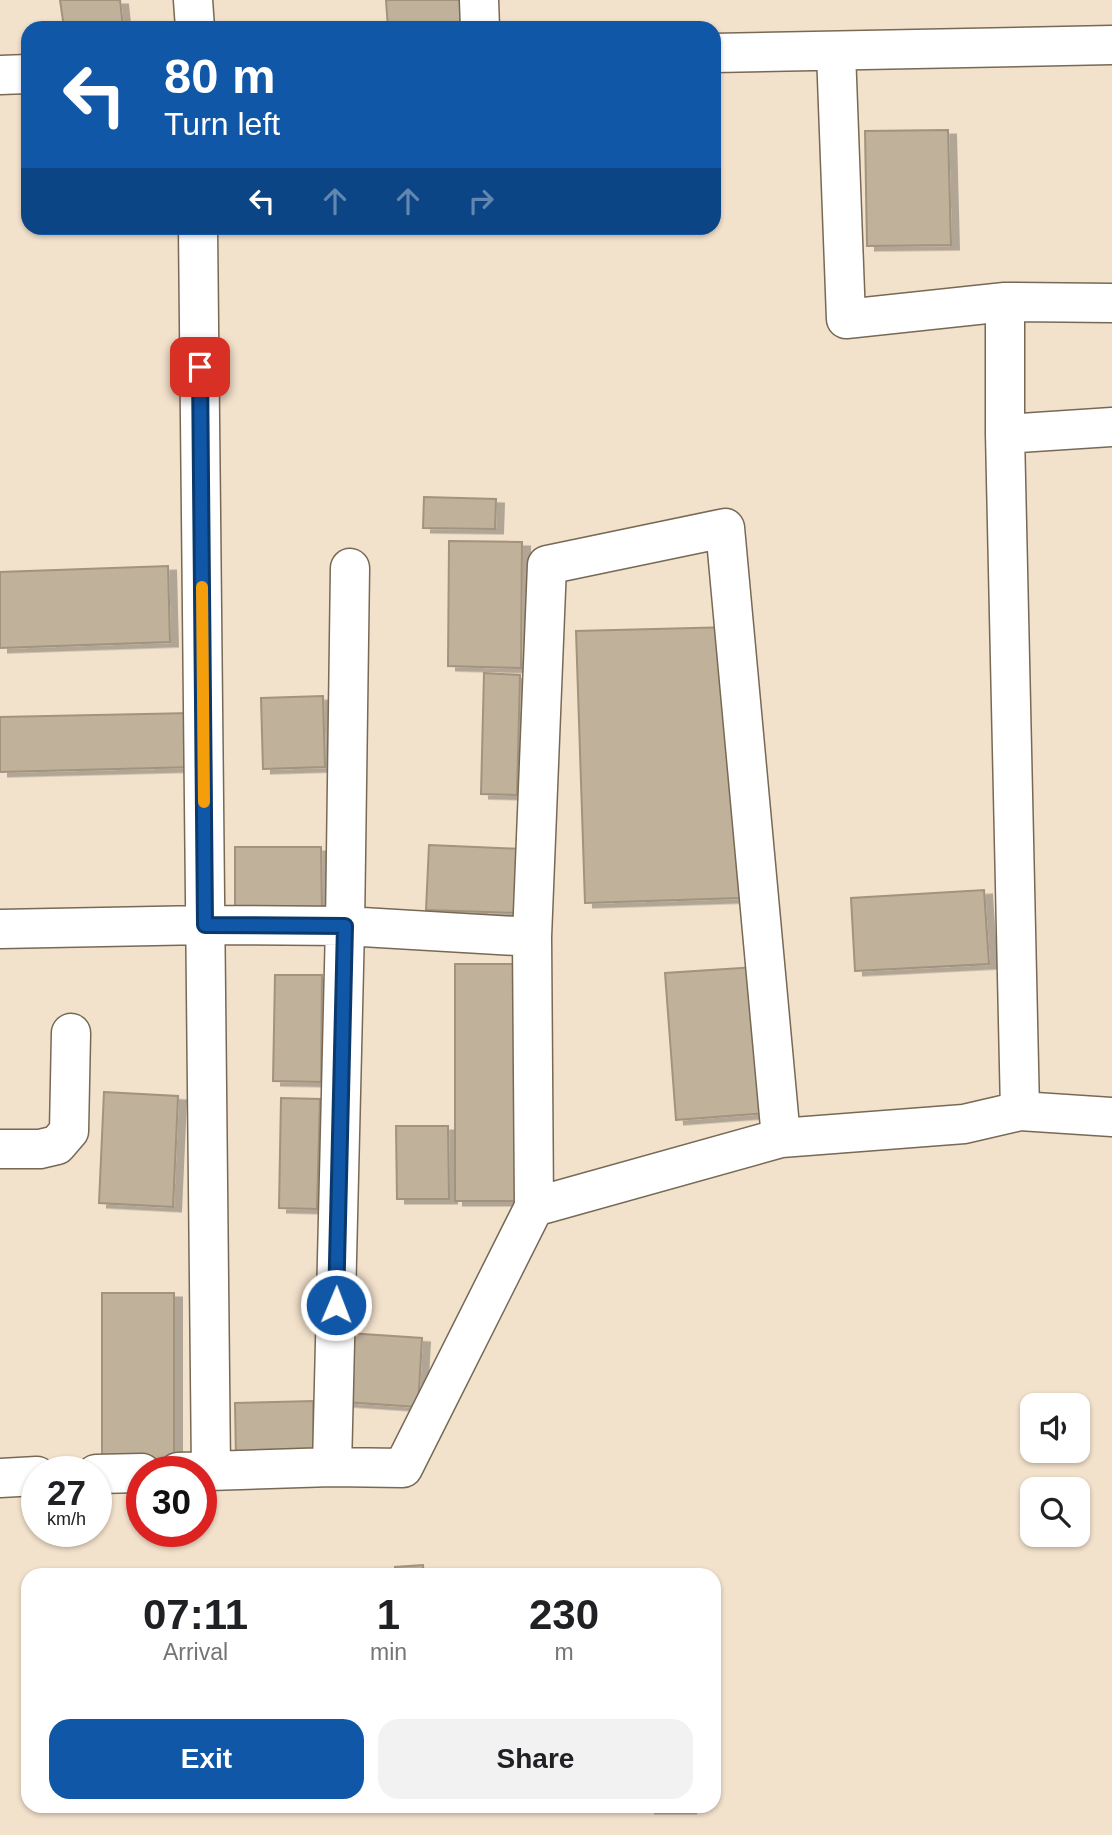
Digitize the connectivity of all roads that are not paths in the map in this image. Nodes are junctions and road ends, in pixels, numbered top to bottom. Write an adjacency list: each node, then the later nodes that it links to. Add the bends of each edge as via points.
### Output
1 (193, 0): 3 (street)
2 (479, 0): 4 (street)
3 (194, 21)
4 (480, 21)
5 (1112, 45): 6 (street)
6 (836, 52): 7 (street); 11 (street, via 846,319)
7 (721, 53)
8 (21, 74): 9 (street)
9 (0, 75)
10 (198, 235): 16 (street)
11 (1005, 303): 12 (street); 14 (street)
12 (1112, 303)
13 (1112, 428): 14 (street)
14 (1005, 434): 21 (street)
15 (350, 568): 17 (street)
16 (205, 925): 17 (street); 18 (street); 26 (street)
17 (345, 926): 19 (street); 27 (street)
18 (0, 929)
19 (532, 937): 23 (street, via 547,565 725,528); 25 (street)
20 (71, 1033): 24 (street, via 69,1132 57,1145)
21 (1020, 1111): 22 (street); 23 (street, via 964,1124)
22 (1112, 1117)
23 (781, 1138): 25 (street)
24 (0, 1149)
25 (534, 1207): 27 (street, via 402,1468)
26 (195, 1456)
27 (332, 1467): 28 (street)
28 (217, 1470)
29 (21, 1477): 30 (street)
30 (0, 1478)

